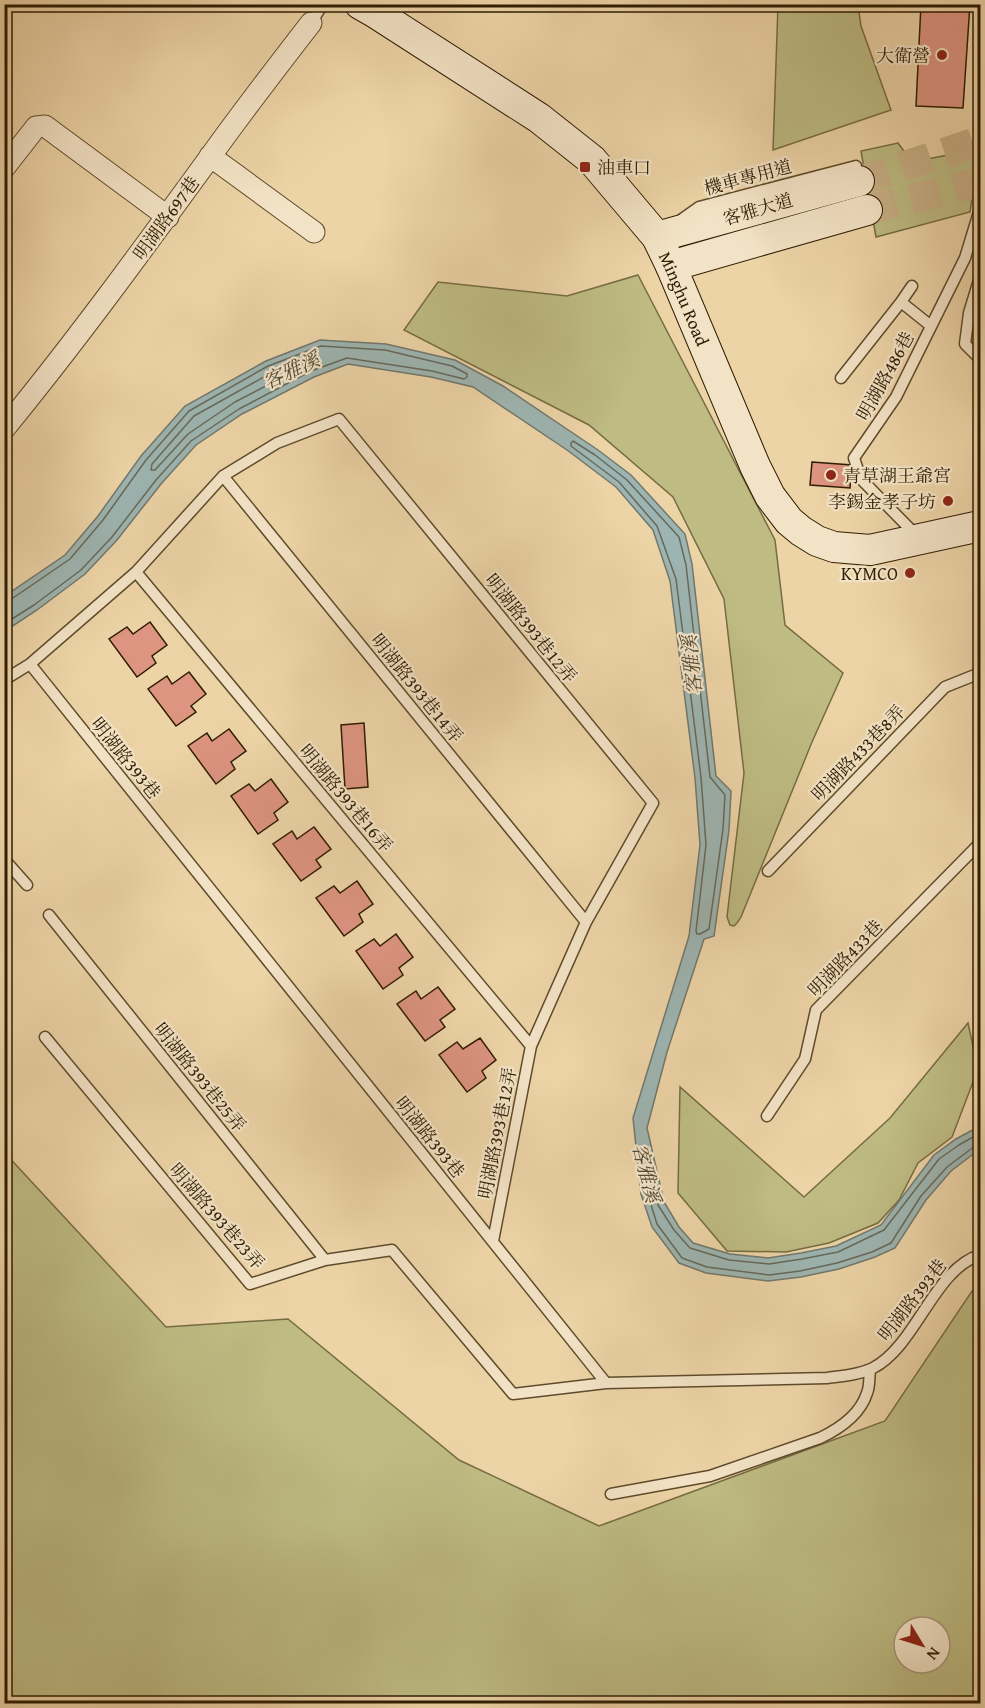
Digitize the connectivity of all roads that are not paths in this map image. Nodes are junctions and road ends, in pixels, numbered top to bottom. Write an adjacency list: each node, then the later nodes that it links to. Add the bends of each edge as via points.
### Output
1 (323, 4): 3 (lane, 明湖路697巷)
2 (371, 7): 11 (main road, Minghu Road, via 539,118 592,160)
3 (311, 23): 4 (street, 明湖路697巷)
4 (210, 156): 9 (street, 明湖路697巷); 10 (street)
5 (4, 168): 9 (street, via 36,127 45,126)
6 (858, 173): 11 (main road, 客雅大道)
7 (981, 209): 16 (lane, 明湖路486巷, via 965,258)
8 (867, 215): 12 (main road, 客雅大道)
9 (168, 217): 19 (street, 明湖路697巷)
10 (314, 232)
11 (657, 237): 12 (main road, Minghu Road)
12 (671, 266): 22 (main road, Minghu Road, via 755,466 770,496 789,520 817,541 845,549 870,550)
13 (981, 277): 17 (lane, via 969,313 965,344)
14 (912, 286): 15 (lane)
15 (901, 302): 16 (lane); 18 (lane)
16 (931, 326): 22 (lane, 明湖路486巷, via 896,397 854,458 861,479)
17 (981, 359)
18 (842, 378)
19 (4, 429)
20 (223, 476): 23 (lane, 明湖路393巷12弄); 32 (lane, 明湖路393巷14弄); 32 (lane, 明湖路393巷12弄, via 277,443 339,419 653,803)
21 (981, 526): 22 (main road, Minghu Road)
22 (920, 539)
23 (136, 572): 24 (lane, 明湖路393巷12弄); 34 (lane, 明湖路393巷16弄)
24 (30, 664): 26 (lane, 明湖路393巷12弄); 36 (lane, 明湖路393巷)
25 (981, 678): 29 (lane, 明湖路433巷8弄, via 975,675 945,687)
26 (4, 680)
27 (981, 843): 35 (lane, 明湖路433巷, via 816,1010 805,1059)
28 (4, 859): 30 (lane)
29 (768, 871)
30 (27, 885)
31 (49, 915): 38 (lane, 明湖路393巷25弄)
32 (586, 922): 34 (lane, 明湖路393巷12弄)
33 (45, 1037): 38 (lane, 明湖路393巷23弄, via 250,1284)
34 (531, 1046): 36 (lane, 明湖路393巷12弄)
35 (766, 1116)
36 (493, 1241): 40 (lane, 明湖路393巷)
37 (981, 1255): 39 (lane, 明湖路393巷, via 951,1274 895,1350)
38 (325, 1260): 40 (lane, 明湖路393巷23弄, via 392,1250 513,1394)
39 (870, 1370): 40 (lane, 明湖路393巷, via 827,1378); 41 (lane, via 863,1403 835,1431 710,1476)
40 (606, 1383)
41 (611, 1494)

